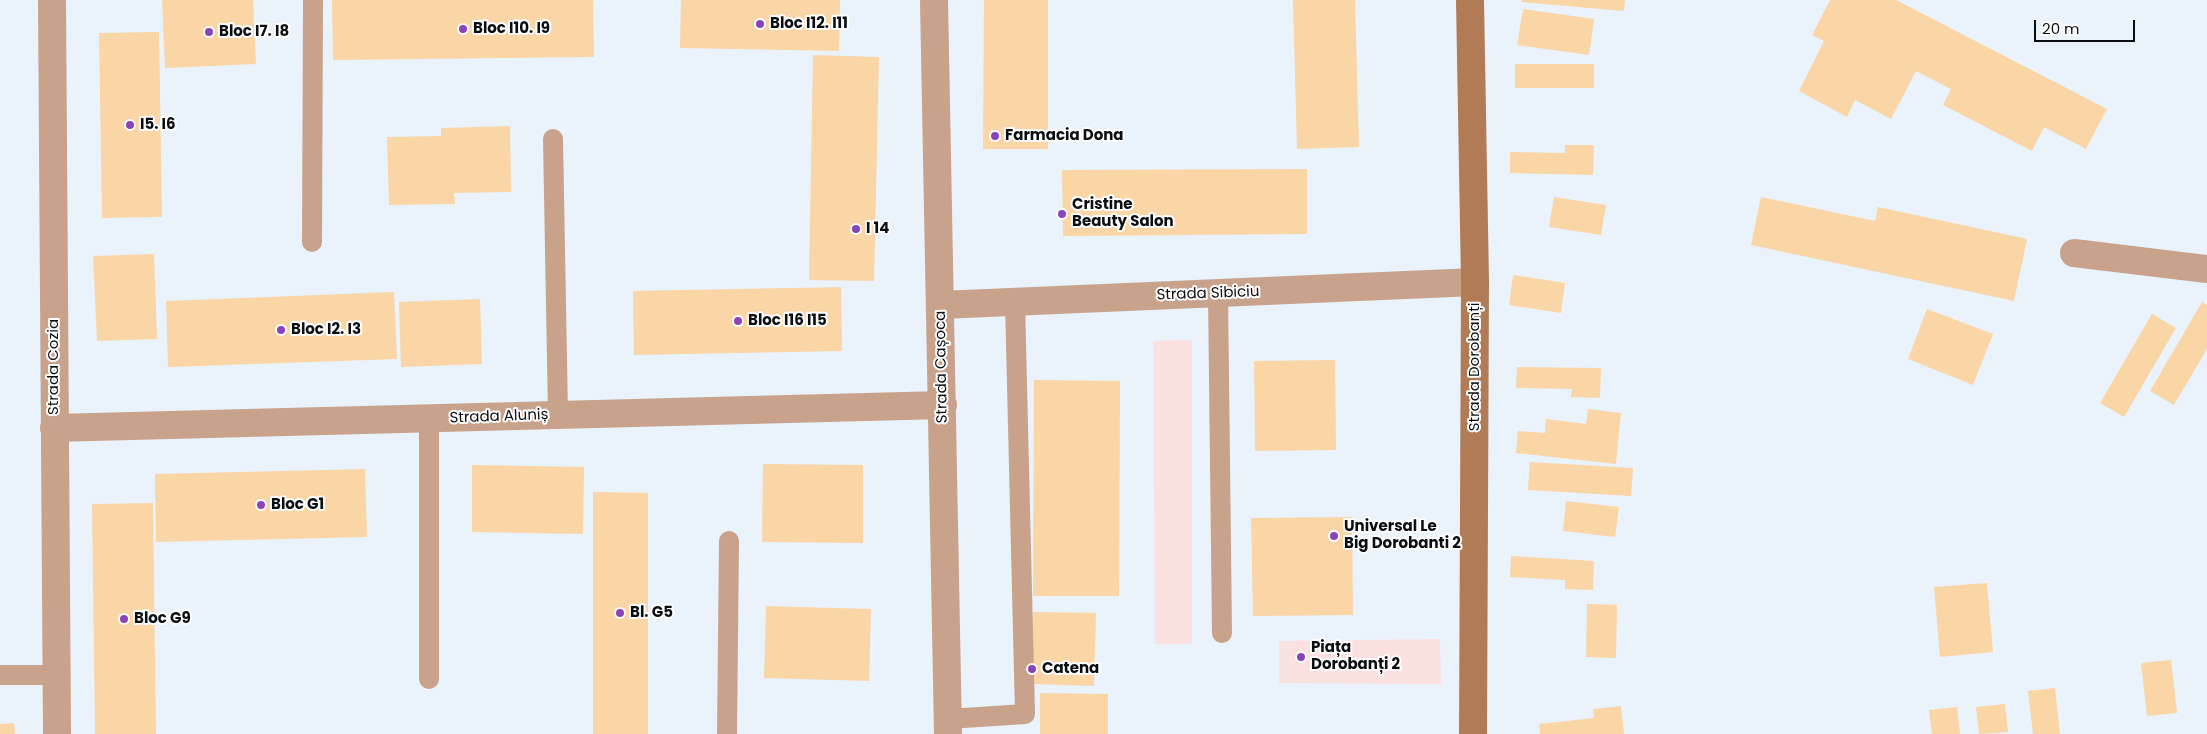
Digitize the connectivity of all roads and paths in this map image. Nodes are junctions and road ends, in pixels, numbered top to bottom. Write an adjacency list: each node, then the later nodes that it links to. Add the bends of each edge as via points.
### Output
1 (52, 0): 16 (street, Strada Cozia)
2 (313, 0): 6 (lane)
3 (934, 0): 12 (street, Strada Cașoca)
4 (1470, 0): 9 (main road, Strada Dorobanți)
5 (553, 140): 14 (lane)
6 (312, 242)
7 (2074, 252): 8 (street)
8 (2207, 269)
9 (1476, 282): 10 (street, Strada Sibiciu); 25 (main road, Strada Dorobanți)
10 (1218, 293): 11 (street, Strada Sibiciu); 18 (lane)
11 (1016, 302): 12 (street, Strada Sibiciu); 22 (lane, via 1025,714)
12 (941, 305): 13 (street, Strada Cașoca)
13 (943, 405): 14 (street, Strada Aluniș); 22 (street, Strada Cașoca)
14 (558, 415): 15 (street, Strada Aluniș)
15 (428, 419): 16 (street, Strada Aluniș); 21 (lane)
16 (54, 428): 20 (street, Strada Cozia)
17 (729, 541): 24 (lane)
18 (1222, 634)
19 (0, 675): 20 (lane)
20 (56, 675): 23 (street, Strada Cozia)
21 (429, 679)
22 (948, 726)
23 (57, 734)
24 (727, 734)
25 (1474, 734)

